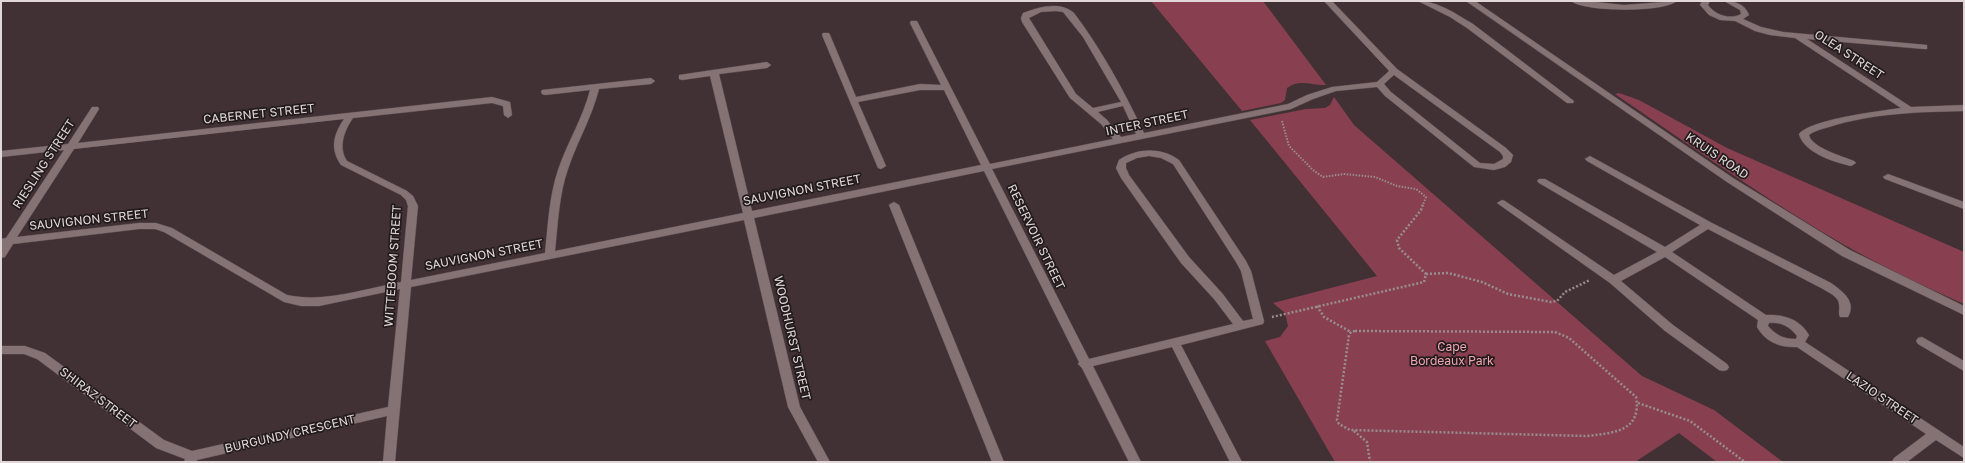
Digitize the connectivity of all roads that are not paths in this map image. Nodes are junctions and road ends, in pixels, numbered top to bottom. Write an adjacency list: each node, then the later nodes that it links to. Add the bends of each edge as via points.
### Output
1 (1328, 1): 14 (street)
2 (1422, 1): 23 (street, via 1470,26)
3 (1470, 1): 52 (street, KRUIS ROAD, via 1730,180 1846,253)
4 (1575, 1): 5 (street, via 1641,7)
5 (1673, 1)
6 (1705, 1): 8 (street, via 1704,5 1710,12 1723,18)
7 (1728, 1): 8 (street, via 1746,12 1742,18)
8 (1737, 19): 11 (street, via 1745,25)
9 (914, 23): 20 (street, RESERVOIR STREET)
10 (826, 35): 22 (street)
11 (1796, 35): 12 (street, OLEA STREET); 27 (street, OLEA STREET)
12 (1924, 46)
13 (767, 65): 15 (street)
14 (1394, 71): 18 (street); 18 (street, via 1503,150 1508,155 1508,160 1490,168 1477,165)
15 (714, 73): 16 (street); 44 (street, WOODHURST STREET)
16 (682, 77)
17 (651, 80): 19 (street)
18 (1379, 84): 31 (street, INTER STREET, via 1335,90 1310,97 1292,106)
19 (595, 87): 21 (street); 49 (street, via 592,104 566,159 561,177)
20 (946, 88): 22 (street, via 920,87); 38 (street, RESERVOIR STREET)
21 (545, 92)
22 (853, 100): 37 (street)
23 (1570, 100)
24 (1126, 103): 28 (street); 28 (street, via 1070,13 1046,9 1026,15 1026,22 1073,96); 31 (street)
25 (1964, 108): 27 (street)
26 (96, 109): 33 (street, RIESLING STREET)
27 (1909, 110): 36 (street, via 1869,115 1804,134 1807,142 1815,148)
28 (1091, 111): 32 (street)
29 (508, 115): 30 (street, CABERNET STREET, via 507,104 492,100)
30 (350, 116): 33 (street, CABERNET STREET); 51 (street, WITTEBOOM STREET, via 338,141 338,157 404,193 410,198 413,206)
31 (1142, 137): 32 (street, INTER STREET)
32 (1119, 141): 38 (street, INTER STREET)
33 (71, 146): 34 (street, CABERNET STREET); 46 (street, RIESLING STREET)
34 (1, 154)
35 (1590, 159): 45 (street)
36 (1851, 163)
37 (881, 166)
38 (986, 167): 44 (street, SAUVIGNON STREET); 60 (street, RESERVOIR STREET)
39 (1888, 177): 43 (street)
40 (1542, 181): 47 (street)
41 (1502, 203): 50 (street)
42 (894, 205): 69 (street)
43 (1964, 206)
44 (749, 214): 49 (street, SAUVIGNON STREET); 68 (street, WOODHURST STREET, via 794,407)
45 (1708, 225): 47 (street); 53 (street, via 1835,291 1845,302)
46 (5, 242): 48 (street, RIESLING STREET); 51 (street, SAUVIGNON STREET, via 156,226 168,230 284,298 301,302 319,302)
47 (1665, 252): 50 (street); 54 (street)
48 (1, 254)
49 (550, 255): 51 (street, SAUVIGNON STREET)
50 (1614, 280): 61 (street, via 1669,328)
51 (405, 284): 63 (street, WITTEBOOM STREET)
52 (1964, 311)
53 (1844, 314)
54 (1764, 319): 58 (street, via 1762,327 1771,338 1786,344); 58 (street, via 1777,317 1794,324 1803,335)
55 (1241, 326): 55 (street, via 1259,321 1246,271 1176,162 1162,154 1128,158 1122,162 1124,176 1185,260); 57 (street)
56 (1922, 341): 62 (street)
57 (1175, 342): 60 (street); 71 (street)
58 (1799, 344): 64 (street, LAZIO STREET)
59 (1, 350): 66 (street, SHIRAZ STREET, via 25,350 41,356 160,444)
60 (1084, 364): 70 (street, RESERVOIR STREET)
61 (1723, 367)
62 (1964, 367)
63 (394, 410): 66 (street, BURGUNDY CRESCENT); 67 (street, WITTEBOOM STREET)
64 (1935, 434): 65 (street, LAZIO STREET); 72 (street)
65 (1964, 453)
66 (191, 459)
67 (390, 462)
68 (824, 462)
69 (998, 462)
70 (1135, 462)
71 (1236, 462)
72 (1898, 462)

